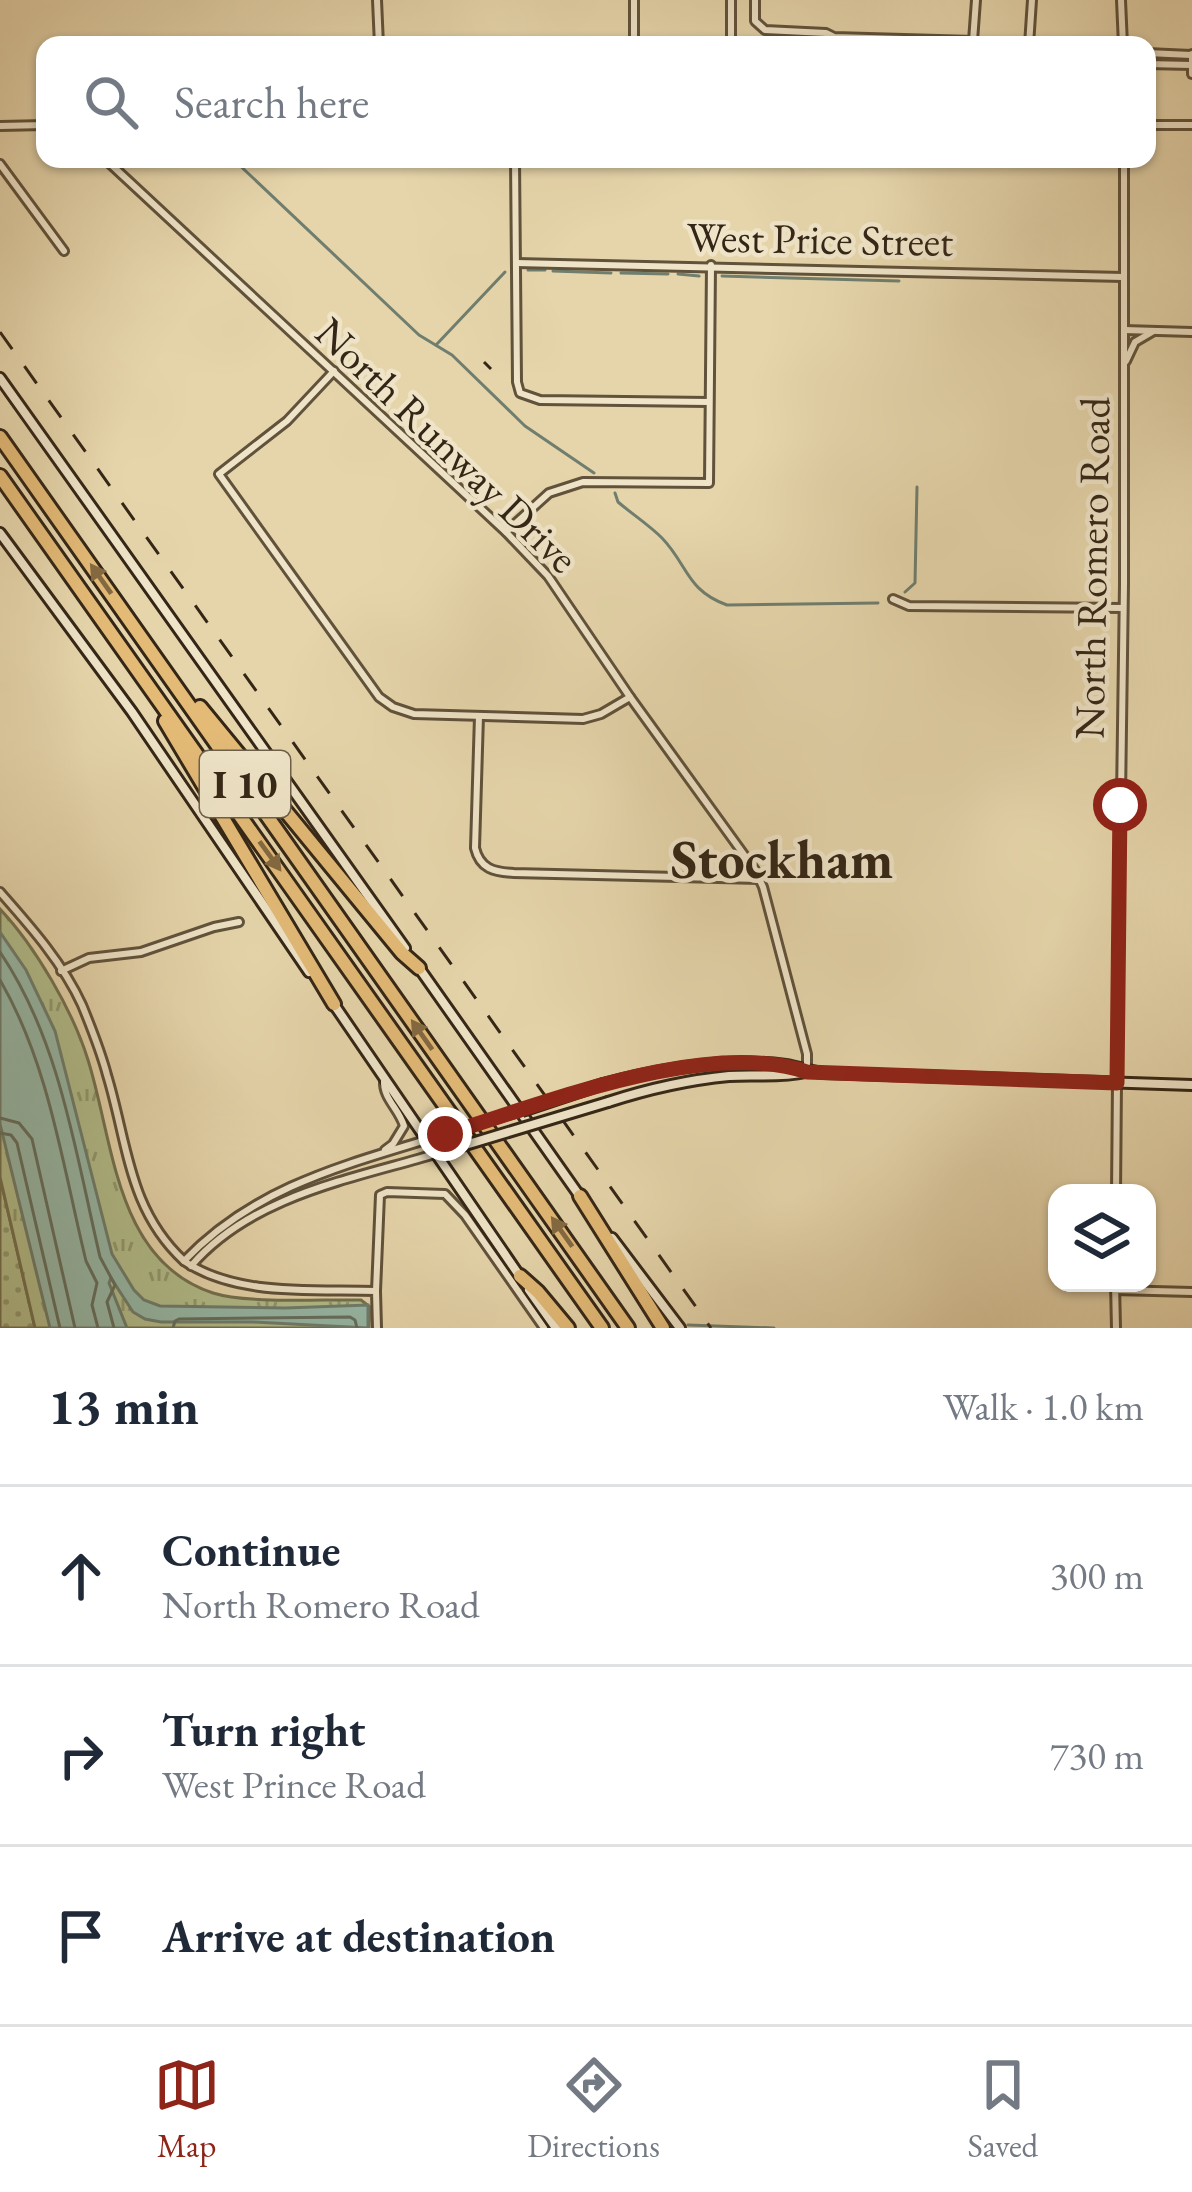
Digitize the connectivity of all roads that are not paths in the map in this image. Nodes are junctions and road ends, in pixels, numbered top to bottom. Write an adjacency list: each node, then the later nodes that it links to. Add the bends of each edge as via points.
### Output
1 (377, 0): 8 (street)
2 (634, 0): 9 (street)
3 (731, 0): 10 (street)
4 (755, 0): 11 (street, via 754,21 765,30)
5 (976, 0): 12 (street)
6 (1032, 0): 13 (street)
7 (1121, 0): 14 (street)
8 (379, 36)
9 (634, 36)
10 (731, 36)
11 (829, 36)
12 (973, 36)
13 (1030, 36)
14 (1123, 36)
15 (1156, 53): 16 (street)
16 (1191, 54): 18 (street)
17 (1156, 64): 18 (street)
18 (1192, 65): 19 (street)
19 (1192, 74)
20 (36, 124): 23 (street)
21 (1156, 125): 22 (street)
22 (1192, 125)
23 (0, 126)
24 (0, 164): 28 (street)
25 (115, 168): 36 (street, North Runway Drive)
26 (515, 168): 29 (street)
27 (1124, 168): 31 (street, North Romero Road)
28 (64, 251)
29 (516, 262): 30 (street, West Price Street); 38 (street, via 520,393)
30 (711, 265): 31 (street, West Price Street); 38 (street)
31 (1123, 277): 32 (street, North Romero Road)
32 (1124, 330): 33 (street); 35 (street, North Romero Road)
33 (1154, 331): 34 (street); 35 (street, via 1135,342)
34 (1192, 332)
35 (1124, 364): 44 (street, North Romero Road)
36 (334, 371): 41 (street, North Runway Drive); 48 (street, via 219,474 379,697 406,712)
37 (0, 378): 52 (main road)
38 (710, 402): 41 (street, via 709,483 583,482 549,493)
39 (0, 437): 45 (highway, I 10, one-way to 39)
40 (0, 476): 46 (highway, I 10)
41 (506, 532): 47 (street, North Runway Drive, via 548,576)
42 (0, 533): 54 (main road)
43 (893, 599): 44 (street, via 909,607)
44 (1123, 608): 57 (street, North Romero Road)
45 (143, 638): 52 (highway); 78 (highway, I 10, one-way to 45)
46 (128, 658): 54 (highway); 77 (highway, I 10, one-way to 77)
47 (630, 697): 48 (street, via 583,719); 49 (street, North Runway Drive)
48 (478, 716): 49 (street, via 475,848 484,866)
49 (759, 879): 55 (street, North Runway Drive)
50 (0, 892): 53 (street)
51 (239, 922): 53 (street)
52 (419, 968): 59 (main road)
53 (62, 971): 66 (street, via 107,1073 146,1214)
54 (334, 1004): 56 (main road)
55 (807, 1072): 57 (main road); 59 (main road, bridge, via 670,1070); 60 (main road, bridge, via 696,1079)
56 (384, 1077): 61 (main road); 62 (street, via 404,1126)
57 (1117, 1083): 58 (main road); 64 (street, North Romero Road)
58 (1192, 1085)
59 (522, 1111): 60 (main road, bridge); 61 (street, bridge)
60 (532, 1125): 63 (main road, bridge); 65 (main road)
61 (427, 1139): 62 (street); 63 (main road)
62 (379, 1154): 66 (street, via 287,1186 241,1212)
63 (436, 1154): 66 (street, via 305,1192); 67 (main road)
64 (1116, 1184)
65 (580, 1196): 79 (highway); 80 (main road)
66 (187, 1264): 69 (street, via 244,1286)
67 (520, 1276): 75 (main road); 76 (highway)
68 (1156, 1290): 71 (street)
69 (376, 1291): 73 (street); 74 (street, via 380,1195 445,1194)
70 (1115, 1292): 72 (street)
71 (1192, 1292)
72 (1116, 1327)
73 (377, 1328)
74 (544, 1328)
75 (556, 1328)
76 (568, 1328)
77 (602, 1328)
78 (628, 1328)
79 (663, 1328)
80 (680, 1328)

